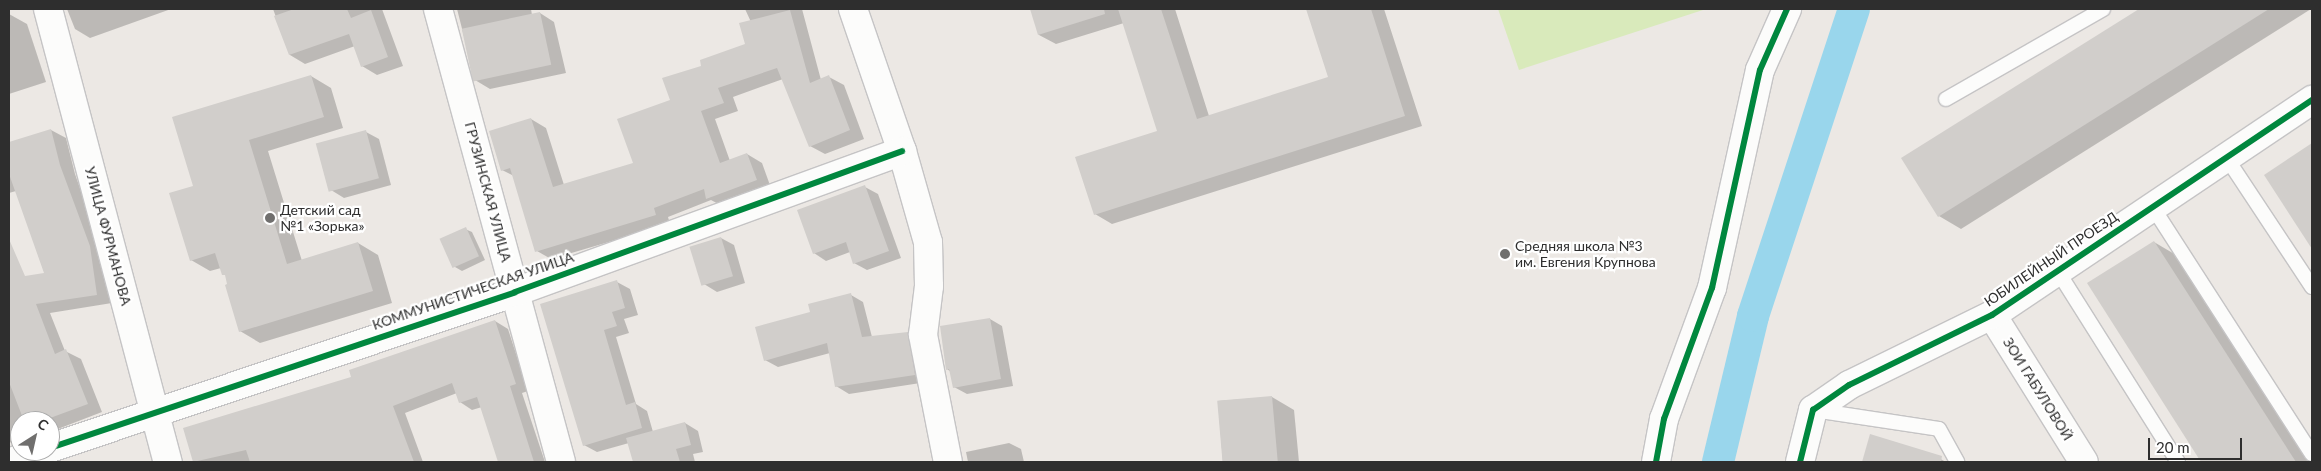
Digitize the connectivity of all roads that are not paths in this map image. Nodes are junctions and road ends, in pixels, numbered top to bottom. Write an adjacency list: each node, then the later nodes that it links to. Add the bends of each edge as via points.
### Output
1 (48, 9): 16 (street, УЛИЦА ФУРМАНОВА)
2 (438, 9): 13 (street, ГРУЗИНСКАЯ УЛИЦА)
3 (853, 9): 8 (street)
4 (1787, 9): 22 (street, via 1760,70 1712,288 1664,419)
5 (2103, 9): 6 (lane)
6 (1946, 99)
7 (2312, 100): 9 (street, ЮБИЛЕЙНЫЙ ПРОЕЗД)
8 (902, 152): 13 (street, КОММУНИСТИЧЕСКАЯ УЛИЦА); 21 (street, via 928,242 929,286 923,335)
9 (2226, 157): 10 (street, ЮБИЛЕЙНЫЙ ПРОЕЗД); 12 (lane)
10 (2152, 206): 11 (street, ЮБИЛЕЙНЫЙ ПРОЕЗД); 18 (lane)
11 (2057, 270): 14 (street, ЮБИЛЕЙНЫЙ ПРОЕЗД); 26 (lane)
12 (2312, 287)
13 (515, 292): 16 (street, КОММУНИСТИЧЕСКАЯ УЛИЦА); 20 (street, ГРУЗИНСКАЯ УЛИЦА)
14 (1992, 315): 15 (street, ЮБИЛЕЙНЫЙ ПРОЕЗД, via 1849,385); 25 (street, ЗОИ ГАБУЛОВОЙ)
15 (1813, 410): 23 (street); 24 (lane, via 1939,430)
16 (154, 411): 17 (street, КОММУНИСТИЧЕСКАЯ УЛИЦА); 19 (street, УЛИЦА ФУРМАНОВА)
17 (60, 444)
18 (2312, 454)
19 (168, 462)
20 (561, 462)
21 (948, 462)
22 (1656, 462)
23 (1800, 462)
24 (1957, 462)
25 (2084, 462)
26 (2178, 462)

